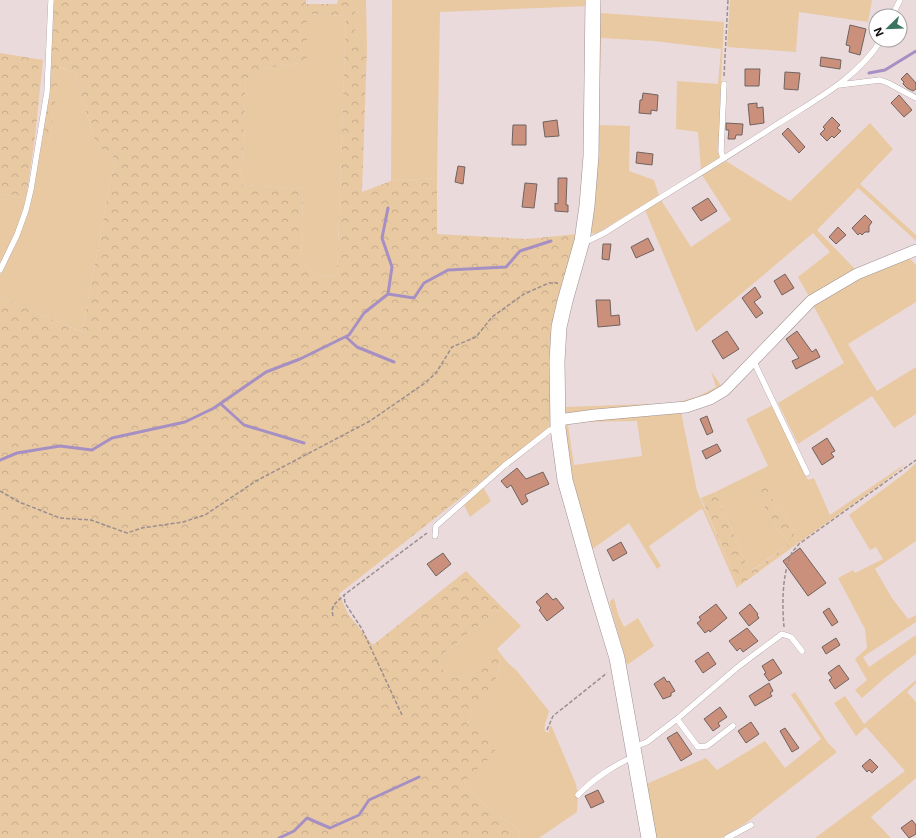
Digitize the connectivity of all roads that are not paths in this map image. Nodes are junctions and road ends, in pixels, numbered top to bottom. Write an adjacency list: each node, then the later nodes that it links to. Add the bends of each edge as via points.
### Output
1 (51, 0): 10 (lane, via 47,92 31,189 17,235)
2 (593, 0): 8 (street, via 591,156)
3 (875, 48): 5 (lane)
4 (724, 84): 7 (lane, via 721,151)
5 (839, 85): 6 (lane, via 880,80); 7 (lane)
6 (916, 98)
7 (723, 159): 8 (lane, via 606,232)
8 (582, 241): 12 (street, via 559,327 556,361)
9 (916, 250): 11 (street, via 857,274 811,301)
10 (0, 270)
11 (754, 362): 12 (street, via 725,390 710,399 686,407 595,415); 13 (lane)
12 (558, 424): 14 (lane, via 519,453 436,526); 18 (street, via 565,480 618,665)
13 (807, 473)
14 (435, 536)
15 (802, 651): 16 (lane, via 791,637 782,634 739,666)
16 (677, 719): 17 (lane, via 698,747 707,746); 18 (lane)
17 (733, 726)
18 (634, 751): 19 (lane); 21 (street)
19 (578, 795)
20 (750, 825): 22 (lane)
21 (649, 838)
22 (727, 838)

